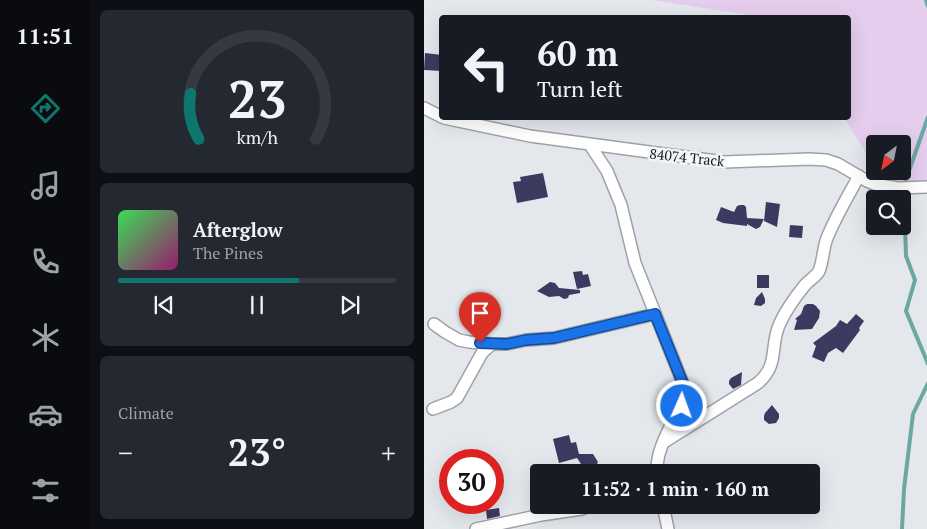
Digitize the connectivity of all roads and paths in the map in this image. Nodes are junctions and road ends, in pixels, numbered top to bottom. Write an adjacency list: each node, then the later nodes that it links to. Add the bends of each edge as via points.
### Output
1 (424, 108): 2 (street, 84074 Track)
2 (439, 115)
3 (457, 120): 4 (street, 84074 Track)
4 (590, 145): 5 (street, 84074 Track, via 724,162 826,160); 7 (street, via 607,172 621,205 635,263)
5 (859, 176): 6 (street, 84074 Track, via 883,186); 11 (street, via 826,240 818,273 807,282 778,328 774,355 767,373 758,383)
6 (927, 187)
7 (655, 314): 9 (street, via 554,338); 11 (street, via 684,390 682,406)
8 (434, 324): 9 (street, via 460,340)
9 (492, 344): 10 (street, via 482,353 458,398)
10 (433, 409)
11 (664, 442): 12 (street)
12 (656, 464)
13 (548, 514): 15 (street)
14 (665, 514): 16 (street)
15 (476, 529)
16 (668, 529)

